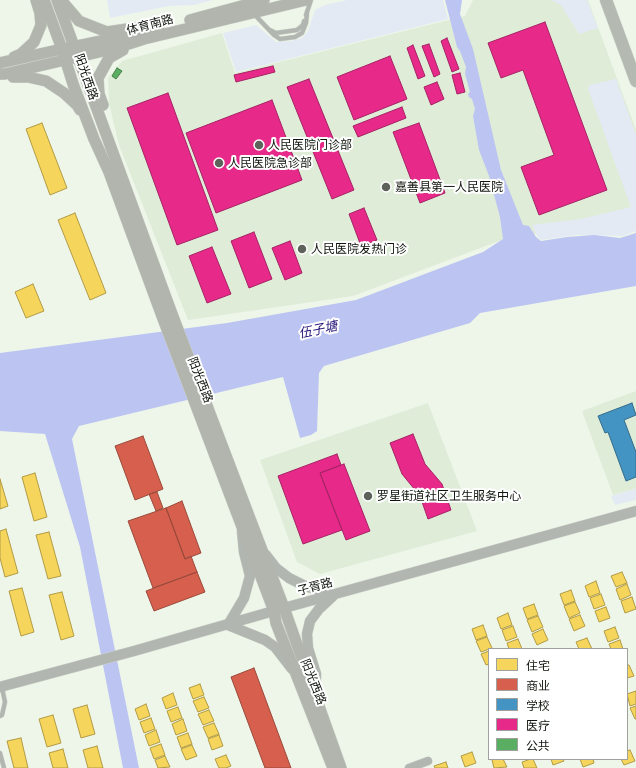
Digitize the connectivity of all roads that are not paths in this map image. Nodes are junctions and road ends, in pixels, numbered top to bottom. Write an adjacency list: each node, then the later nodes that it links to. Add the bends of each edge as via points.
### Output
1 (36, 0): 14 (main road, via 41,26 34,42 22,54)
2 (44, 0): 13 (main road, 阳光西路)
3 (57, 0): 12 (main road, 阳光西路)
4 (61, 0): 10 (main road, via 79,21 107,32 141,27)
5 (264, 0): 9 (main road, 体育南路)
6 (306, 0): 9 (main road, 体育南路)
7 (311, 0): 9 (lane, via 303,25 297,30 276,33 267,28)
8 (606, 0): 16 (main road)
9 (252, 8): 10 (main road, 体育南路); 11 (main road, 体育南路)
10 (159, 29): 12 (main road, 体育南路)
11 (138, 41): 12 (main road, 体育南路, via 116,48); 18 (main road, via 109,58 98,78 99,94 108,121)
12 (77, 52): 13 (main road, 体育南路); 18 (main road, 阳光西路)
13 (64, 54): 14 (main road, 体育南路); 15 (main road, 体育南路); 17 (main road, 阳光西路)
14 (1, 63)
15 (0, 75): 17 (main road, via 46,81 77,105)
16 (636, 81)
17 (88, 122): 19 (main road, 阳光西路)
18 (109, 141): 19 (main road, 阳光西路)
19 (167, 315): 20 (main road, 阳光西路)
20 (202, 410): 22 (main road, 阳光西路); 23 (main road, 阳光西路)
21 (636, 511): 24 (street, 子胥路)
22 (241, 527): 25 (main road, 阳光西路); 26 (street, via 250,576 244,598)
23 (262, 550): 24 (street, via 276,568 289,578); 25 (main road, 阳光西路)
24 (334, 595): 25 (street, 子胥路); 29 (street, via 310,621 307,634 308,648 316,674)
25 (279, 610): 26 (street, 子胥路); 27 (main road, 阳光西路, via 276,623); 29 (main road, 阳光西路)
26 (228, 625): 27 (street, via 265,640 275,647); 28 (street, 子胥路, via 134,652)
27 (295, 673): 34 (main road, 阳光西路)
28 (0, 685): 30 (lane, via 5,702)
29 (315, 694): 35 (main road, 阳光西路)
30 (0, 716)
31 (0, 753): 33 (lane)
32 (428, 761): 36 (street)
33 (4, 768)
34 (333, 768)
35 (341, 768)
36 (409, 768)

